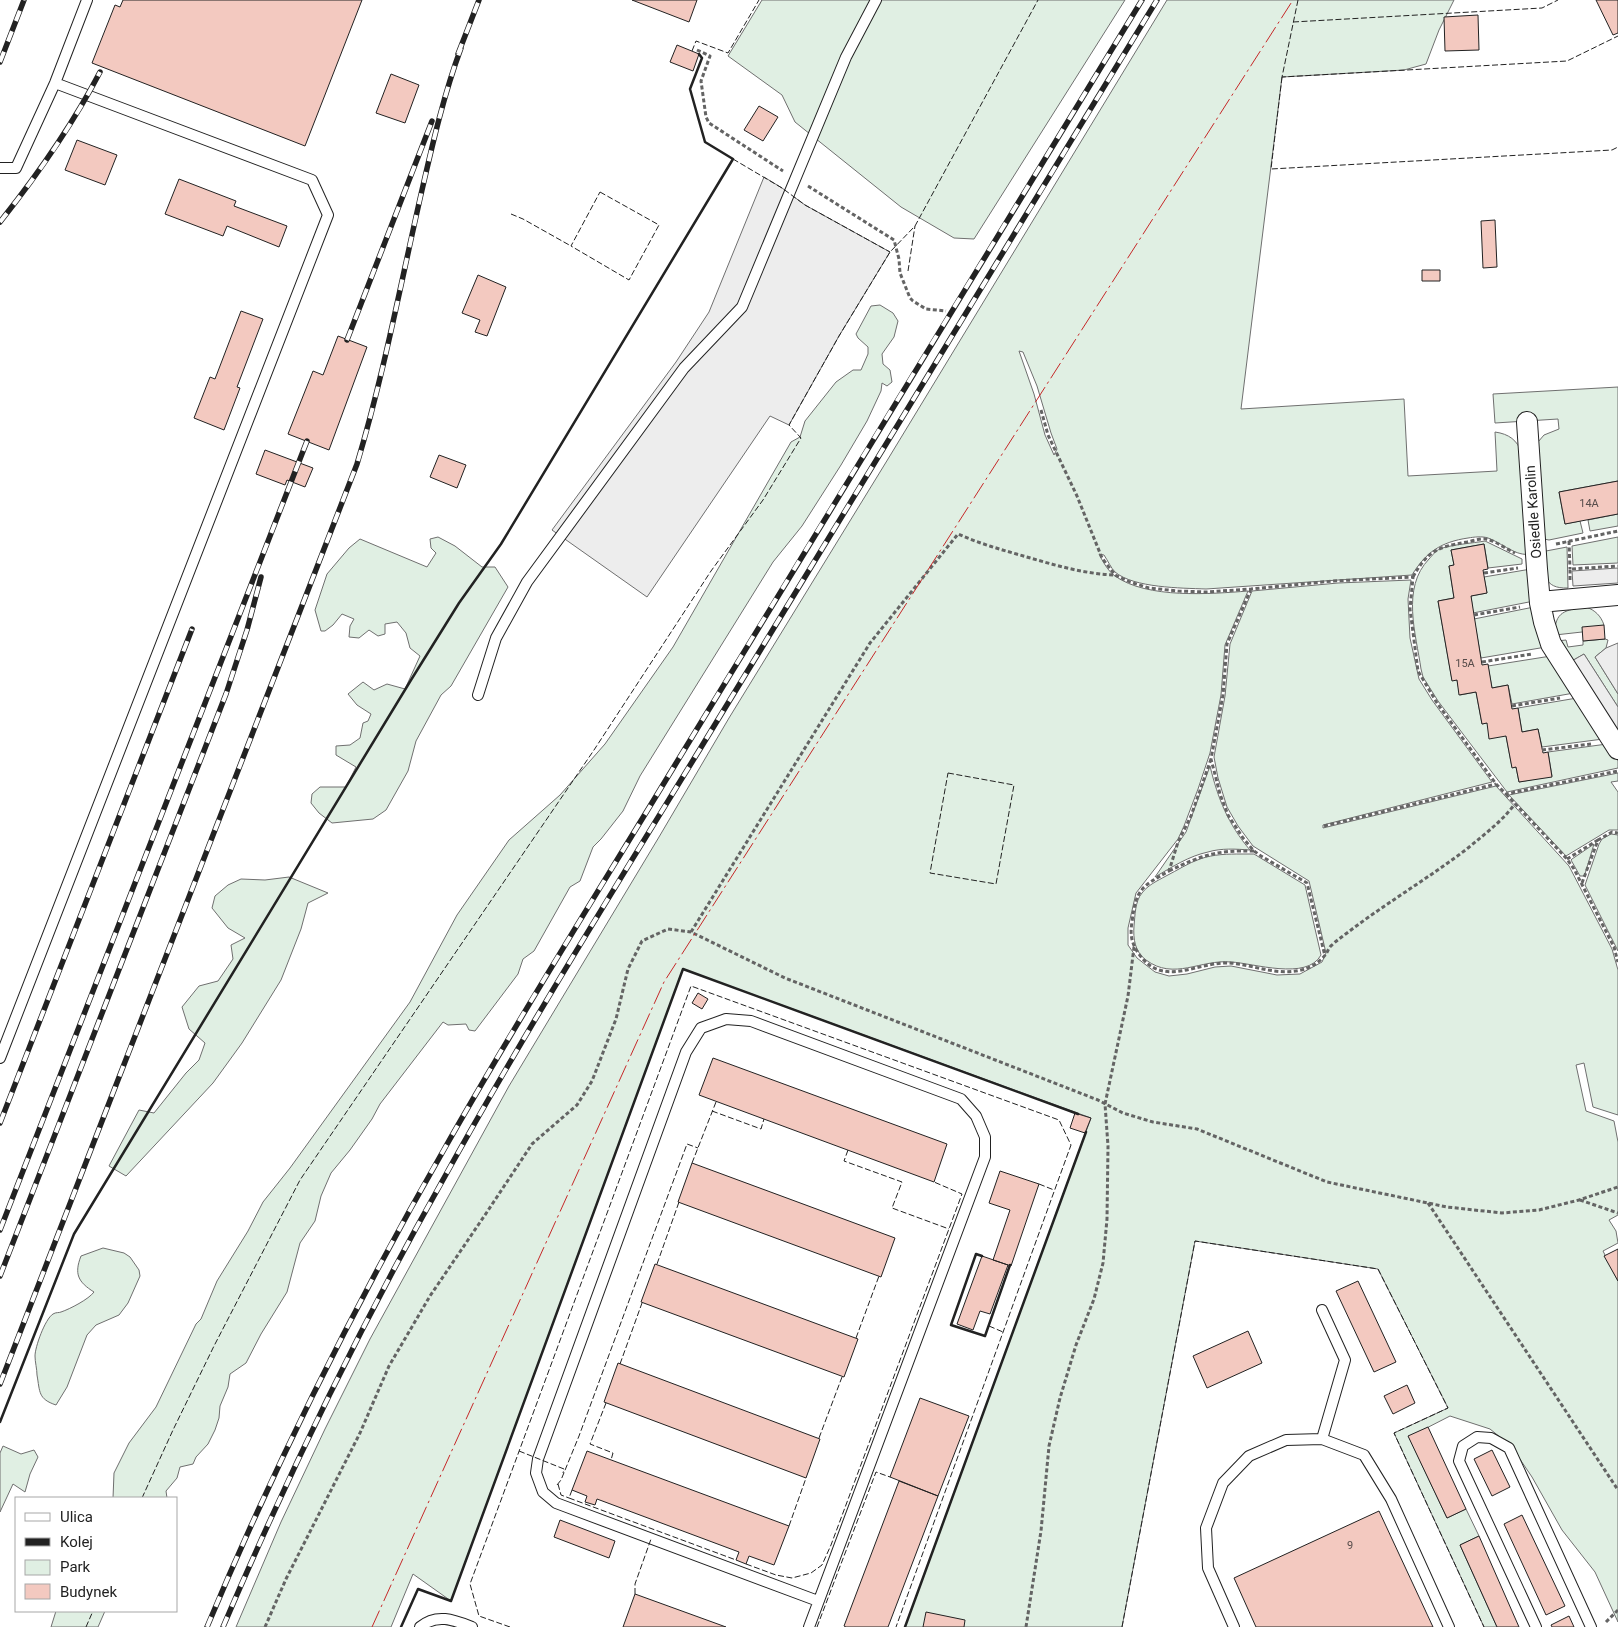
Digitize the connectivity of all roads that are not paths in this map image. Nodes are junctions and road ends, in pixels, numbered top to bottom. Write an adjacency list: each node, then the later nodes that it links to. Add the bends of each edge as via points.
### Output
1 (87, 0): 3 (lane)
2 (876, 0): 8 (lane, via 846,57 742,307 684,368 526,582 496,638)
3 (55, 83): 4 (lane, via 16,168); 10 (lane, via 312,180 328,215)
4 (0, 168)
5 (1527, 422): 7 (street, Osiedle Karolin, via 1534,557)
6 (1618, 595): 7 (street)
7 (1540, 602): 9 (street, Osiedle Karolin, via 1551,644)
8 (478, 695)
9 (1615, 745)
10 (0, 1058)
11 (1322, 1310): 12 (lane, via 1345,1360)
12 (1322, 1439): 17 (lane, via 1286,1440 1249,1456 1223,1483 1206,1528 1208,1568); 18 (lane, via 1364,1455 1391,1499)
13 (818, 1601): 13 (lane, via 556,1503 543,1492 536,1473 538,1459 686,1052 701,1028 726,1020 750,1021 961,1099 976,1116 985,1137 985,1156); 16 (lane)
14 (420, 1627): 15 (lane, via 443,1618)
15 (472, 1627)
16 (809, 1627)
17 (1234, 1627)
18 (1449, 1627)
19 (1536, 1627): 20 (lane, via 1459,1462 1463,1446 1477,1437 1491,1438 1509,1448)
20 (1591, 1627)

